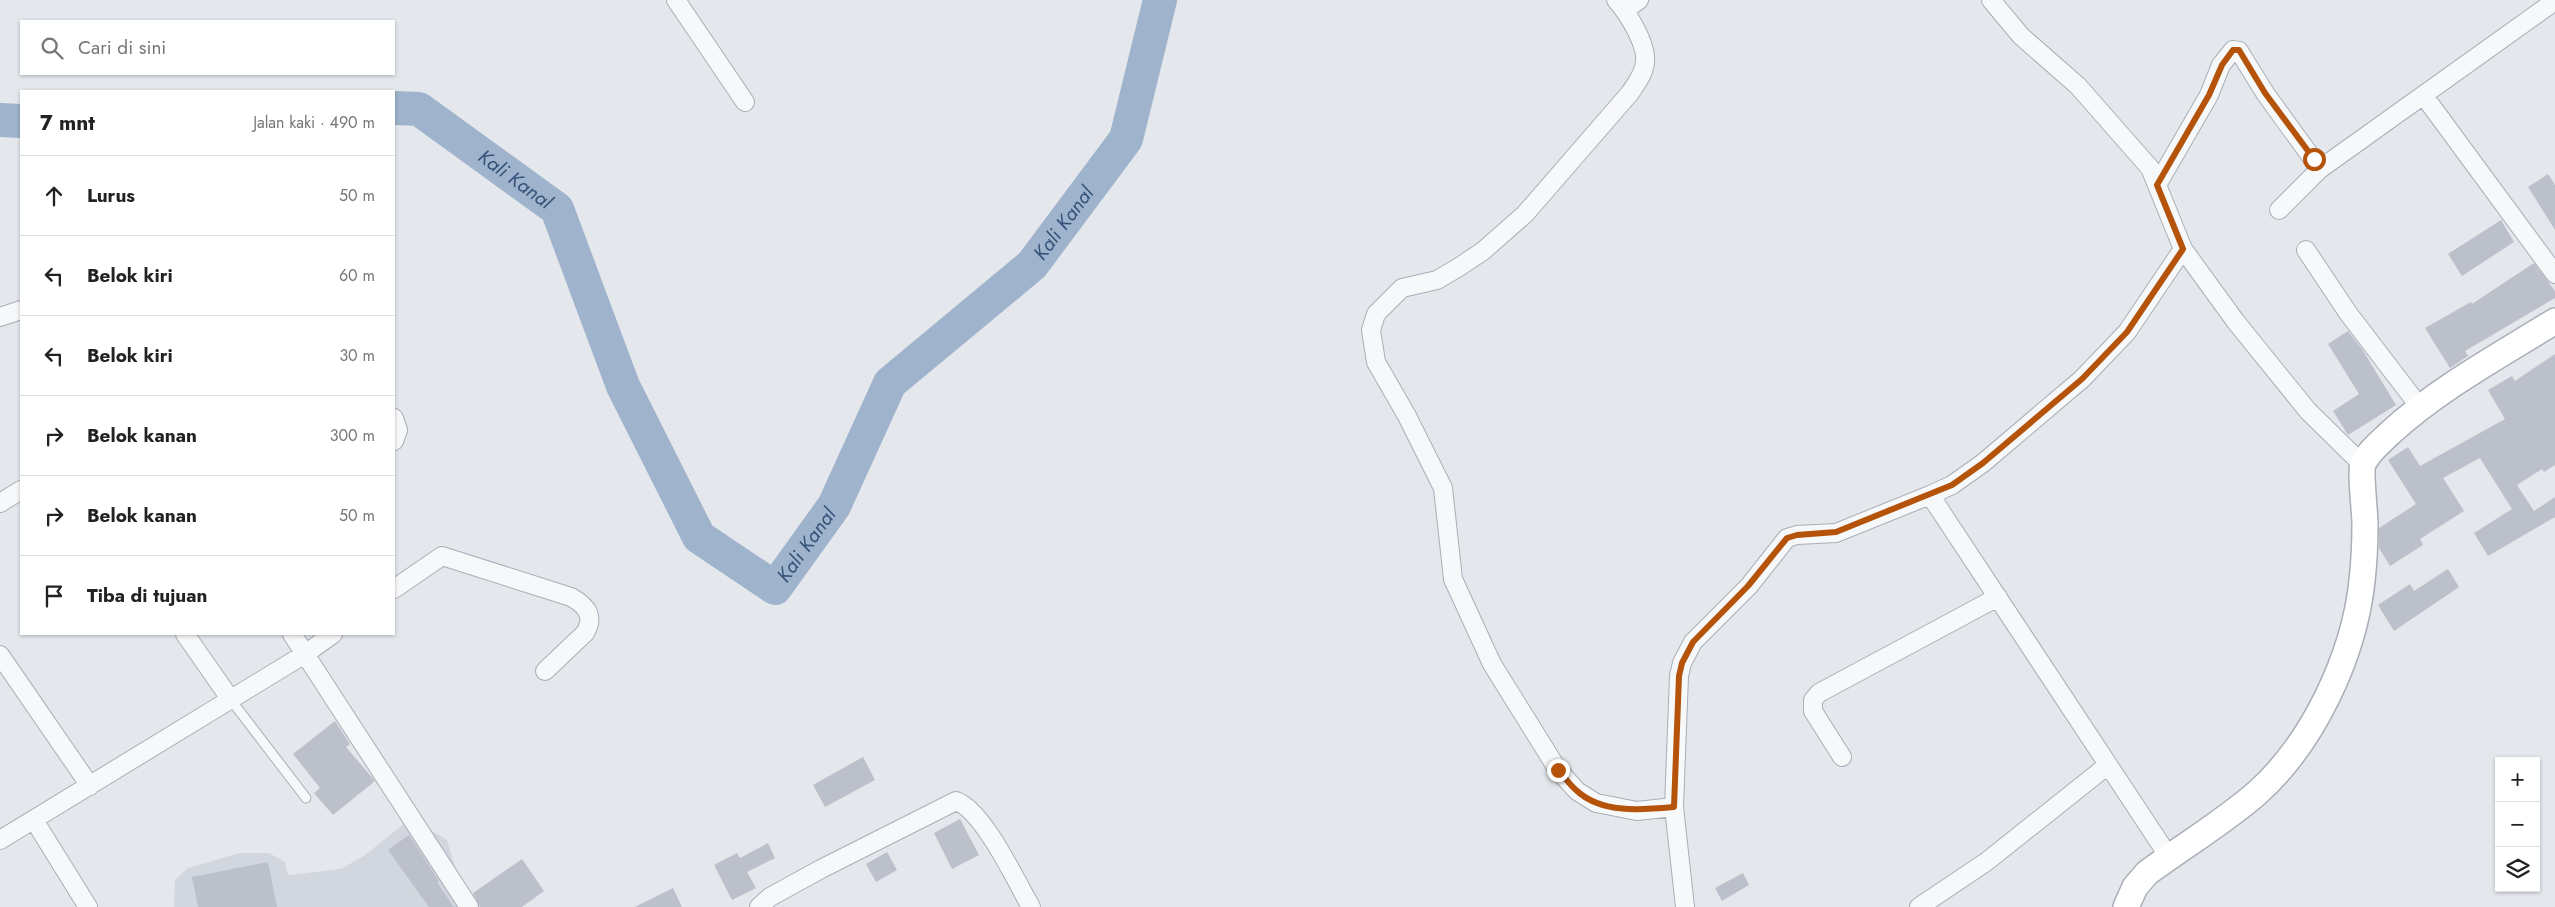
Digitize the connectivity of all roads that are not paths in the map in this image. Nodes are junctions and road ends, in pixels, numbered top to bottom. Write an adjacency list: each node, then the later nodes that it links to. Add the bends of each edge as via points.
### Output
1 (676, 0): 6 (street)
2 (1991, 0): 8 (street, via 2020,36 2078,86 2150,168)
3 (2555, 1): 5 (street)
4 (1626, 3): 36 (street, via 1646,60 1630,93 1525,214 1483,251 1459,267 1437,280 1402,288 1376,314 1370,330 1376,362 1408,416 1443,488 1453,578 1492,664 1558,770 1577,791 1596,803 1637,811)
5 (2424, 96): 7 (street); 12 (street)
6 (745, 102)
7 (2320, 169): 8 (street, via 2265,93 2239,50 2235,50 2222,65 2209,95); 9 (street)
8 (2157, 185): 10 (street)
9 (2278, 210)
10 (2183, 249): 19 (street, via 2236,322 2308,411); 21 (street, via 2127,332 2082,379 1983,463 1952,485)
11 (2306, 250): 16 (street, via 2348,313)
12 (2555, 274)
13 (20, 310): 14 (street)
14 (0, 317)
15 (2555, 320): 16 (street)
16 (2419, 406): 19 (street, via 2376,446)
17 (395, 421): 18 (street, via 398,430)
18 (395, 439)
19 (2363, 465): 39 (street, via 2365,526 2362,581 2350,637 2325,703 2299,744 2256,794)
20 (20, 491): 22 (street)
21 (1930, 495): 24 (street); 36 (street, via 1836,532 1787,538 1754,580 1693,642 1679,676)
22 (0, 503)
23 (395, 588): 30 (street, via 442,556 571,597 589,612 590,626)
24 (1998, 597): 32 (street, via 1819,693 1813,700 1813,711); 33 (street)
25 (186, 635): 31 (street)
26 (293, 635): 28 (street)
27 (332, 635): 28 (street)
28 (305, 654): 31 (street); 42 (street)
29 (0, 655): 34 (street)
30 (544, 671)
31 (231, 700): 34 (street); 35 (lane)
32 (1842, 757)
33 (2108, 765): 39 (street); 40 (street, via 1986,862)
34 (90, 786): 37 (street)
35 (306, 798)
36 (1674, 807): 45 (street)
37 (34, 820): 38 (street); 41 (street)
38 (0, 840)
39 (2169, 857): 46 (street, via 2147,873 2135,887)
40 (1923, 906)
41 (88, 907)
42 (469, 907)
43 (759, 907): 44 (street, via 770,897 821,869 956,801 965,804 978,816)
44 (1031, 907)
45 (1685, 907)
46 (2126, 907)

